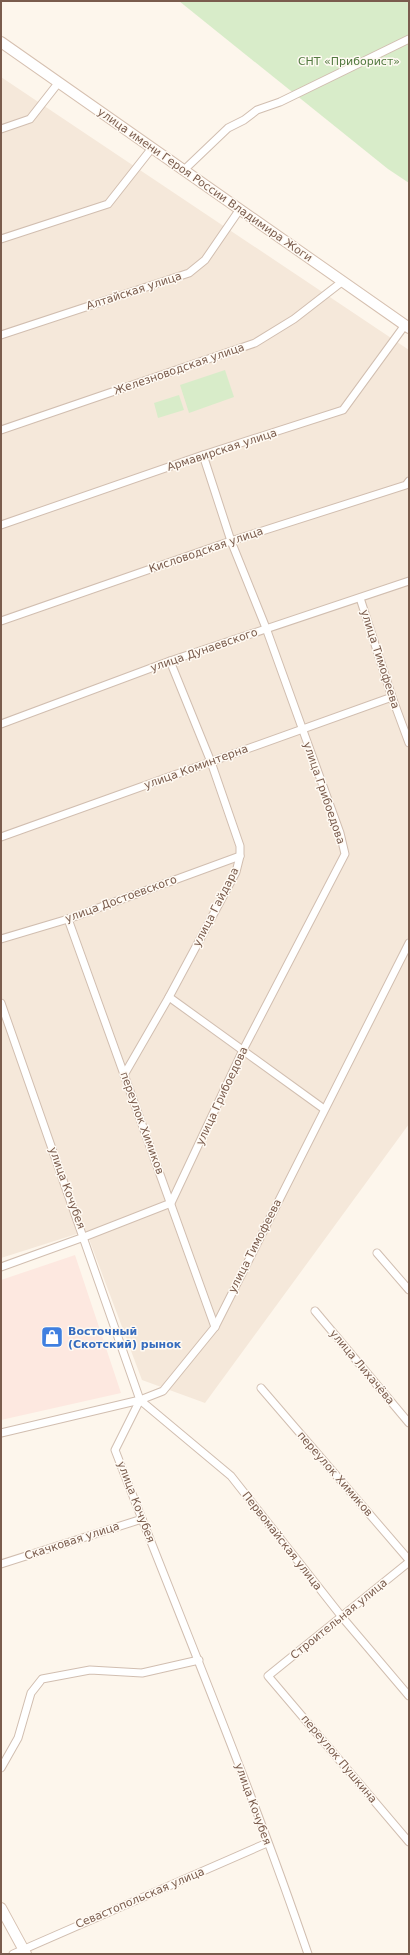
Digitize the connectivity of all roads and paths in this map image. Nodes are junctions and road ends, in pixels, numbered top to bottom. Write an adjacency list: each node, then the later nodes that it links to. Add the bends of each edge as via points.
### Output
1 (409, 39): 6 (street, via 280,102 258,110 228,128)
2 (1, 42): 3 (main road, улица имени Героя России Владимира Жоги)
3 (59, 82): 4 (street, via 30,119); 5 (main road, улица имени Героя России Владимира Жоги)
4 (1, 129)
5 (152, 148): 6 (main road, улица имени Героя России Владимира Жоги); 8 (street, via 108,204)
6 (184, 170): 7 (main road, улица имени Героя России Владимира Жоги)
7 (240, 209): 9 (main road, улица имени Героя России Владимира Жоги); 11 (street, Алтайская улица, via 205,260 188,273)
8 (1, 239)
9 (343, 281): 10 (main road, улица имени Героя России Владимира Жоги); 12 (street, Железноводская улица, via 294,319 255,342)
10 (407, 326): 13 (street, Армавирская улица, via 343,410)
11 (1, 335)
12 (1, 430)
13 (204, 455): 15 (street, Армавирская улица); 16 (street, улица Грибоедова)
14 (409, 481): 16 (street, Кисловодская улица, via 406,485)
15 (1, 525)
16 (231, 541): 19 (street, Кисловодская улица); 20 (street, улица Грибоедова)
17 (409, 581): 18 (street, улица Дунаевского)
18 (360, 598): 20 (street, улица Дунаевского); 22 (street, улица Тимофеева)
19 (1, 621)
20 (266, 628): 21 (street, улица Дунаевского); 24 (street, улица Грибоедова)
21 (170, 661): 23 (street, улица Дунаевского); 26 (street, улица Гайдара)
22 (392, 697): 24 (street, улица Коминтерна); 25 (street, улица Тимофеева)
23 (1, 724)
24 (301, 729): 26 (street, улица Коминтерна); 34 (street, улица Грибоедова, via 345,854)
25 (409, 743)
26 (211, 762): 27 (street, улица Коминтерна); 28 (street, улица Гайдара, via 240,846)
27 (1, 837)
28 (240, 856): 29 (street, улица Достоевского); 32 (street, улица Гайдара, via 236,872)
29 (68, 919): 30 (street, улица Достоевского); 35 (street, переулок Химиков)
30 (1, 939)
31 (409, 943): 36 (street, улица Тимофеева)
32 (169, 997): 34 (street); 35 (street, улица Гайдара)
33 (1, 1003): 38 (street, улица Кочубея)
34 (243, 1050): 36 (street); 37 (street, улица Грибоедова)
35 (124, 1075): 37 (street, переулок Химиков)
36 (324, 1108): 43 (street, улица Тимофеева)
37 (171, 1203): 38 (street); 43 (street, переулок Химиков)
38 (84, 1237): 40 (street); 45 (street, улица Кочубея)
39 (377, 1253): 41 (street)
40 (1, 1267)
41 (409, 1290)
42 (315, 1311): 46 (street, улица Лихачёва)
43 (215, 1327): 45 (street, улица Тимофеева, via 163,1391)
44 (261, 1388): 49 (street, переулок Химиков)
45 (140, 1400): 47 (street, улица Тимофеева); 48 (street, улица Кочубея, via 116,1450); 51 (street, Первомайская улица, via 231,1476)
46 (409, 1423)
47 (1, 1433)
48 (142, 1519): 50 (street, Скачковая улица); 52 (street, улица Кочубея)
49 (409, 1561): 51 (street, Строительная улица)
50 (1, 1564)
51 (342, 1617): 53 (street, Строительная улица); 54 (street, Первомайская улица)
52 (199, 1660): 55 (street, via 142,1673 90,1670 42,1679 31,1693 18,1738); 57 (street, улица Кочубея)
53 (268, 1676): 56 (street, переулок Пушкина)
54 (409, 1696)
55 (1, 1768)
56 (409, 1842)
57 (267, 1843): 59 (street, Севастопольская улица); 61 (street, улица Кочубея)
58 (1, 1908): 59 (main road)
59 (24, 1952): 60 (street, Севастопольская улица)
60 (13, 1954)
61 (308, 1954)

